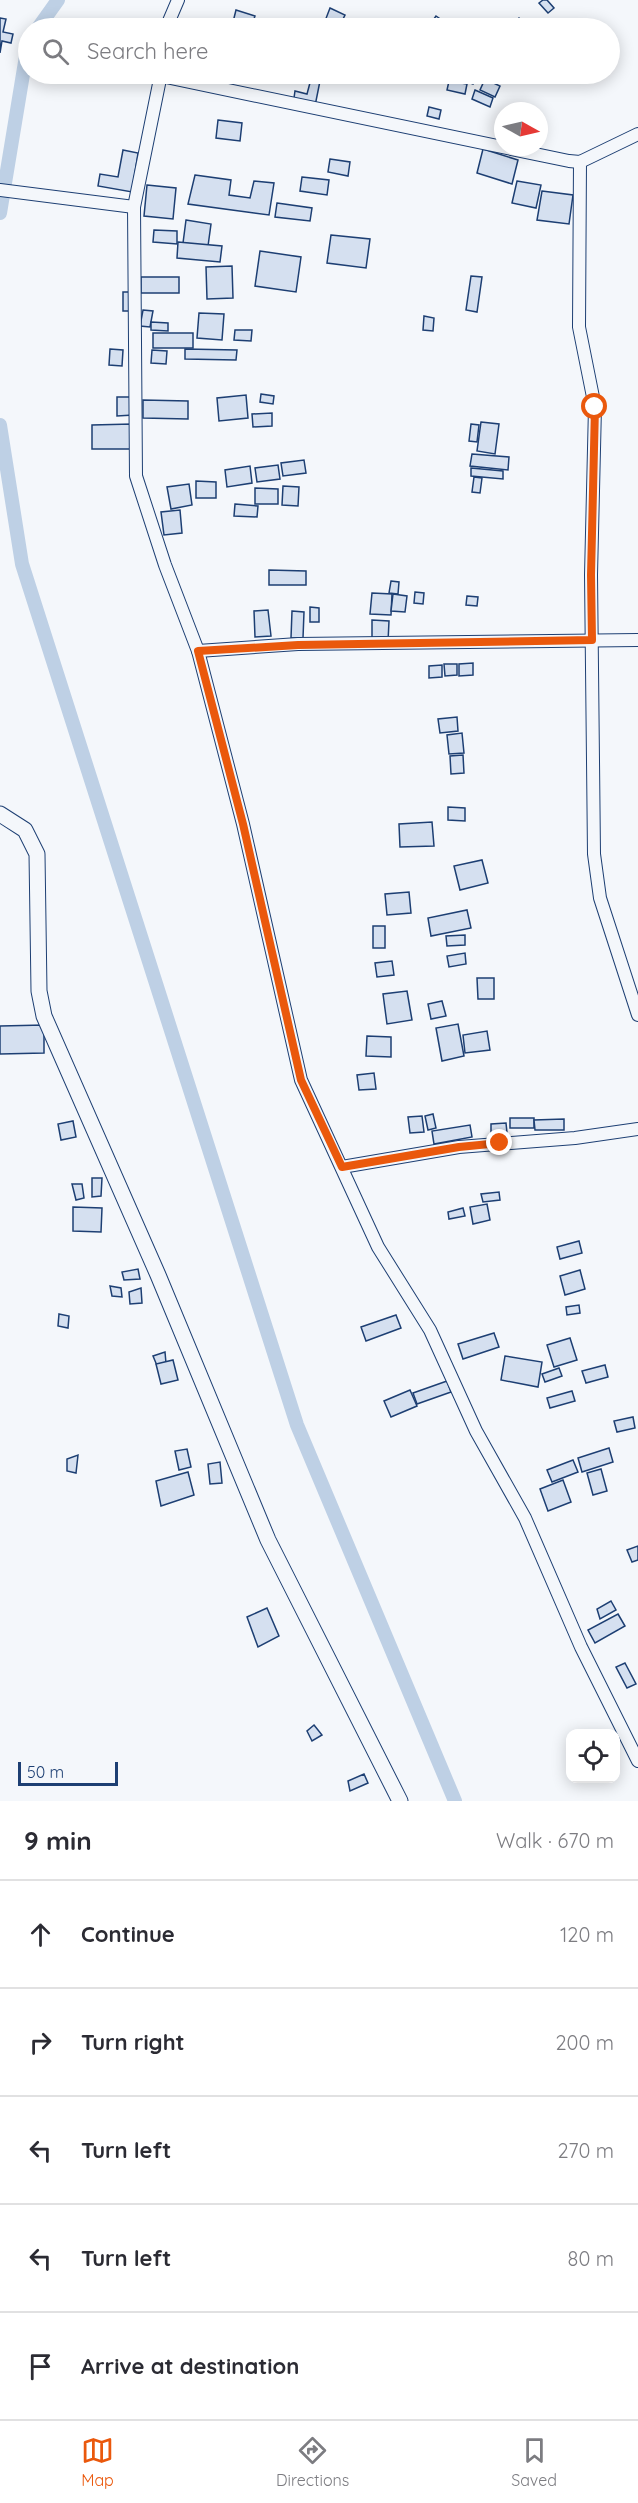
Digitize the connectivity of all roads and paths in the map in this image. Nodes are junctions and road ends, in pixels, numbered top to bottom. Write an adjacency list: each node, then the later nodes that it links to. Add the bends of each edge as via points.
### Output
1 (178, 0): 2 (street)
2 (170, 18)
3 (159, 84): 8 (street)
4 (205, 84): 6 (street)
5 (638, 134): 6 (street)
6 (580, 162): 9 (street, via 579,327 595,407)
7 (0, 190): 8 (street)
8 (134, 207): 11 (street, via 136,476)
9 (592, 640): 10 (street); 11 (street, via 298,645); 13 (street, via 594,854 600,898)
10 (638, 640)
11 (198, 651): 15 (street, via 243,824 301,1080)
12 (0, 814): 17 (street, via 25,830 37,854 39,991 44,1016 268,1540)
13 (638, 1015)
14 (638, 1129): 15 (street, via 459,1147)
15 (342, 1167): 16 (street, via 378,1247 429,1330 476,1431 525,1518 581,1647)
16 (638, 1761)
17 (399, 1801)

